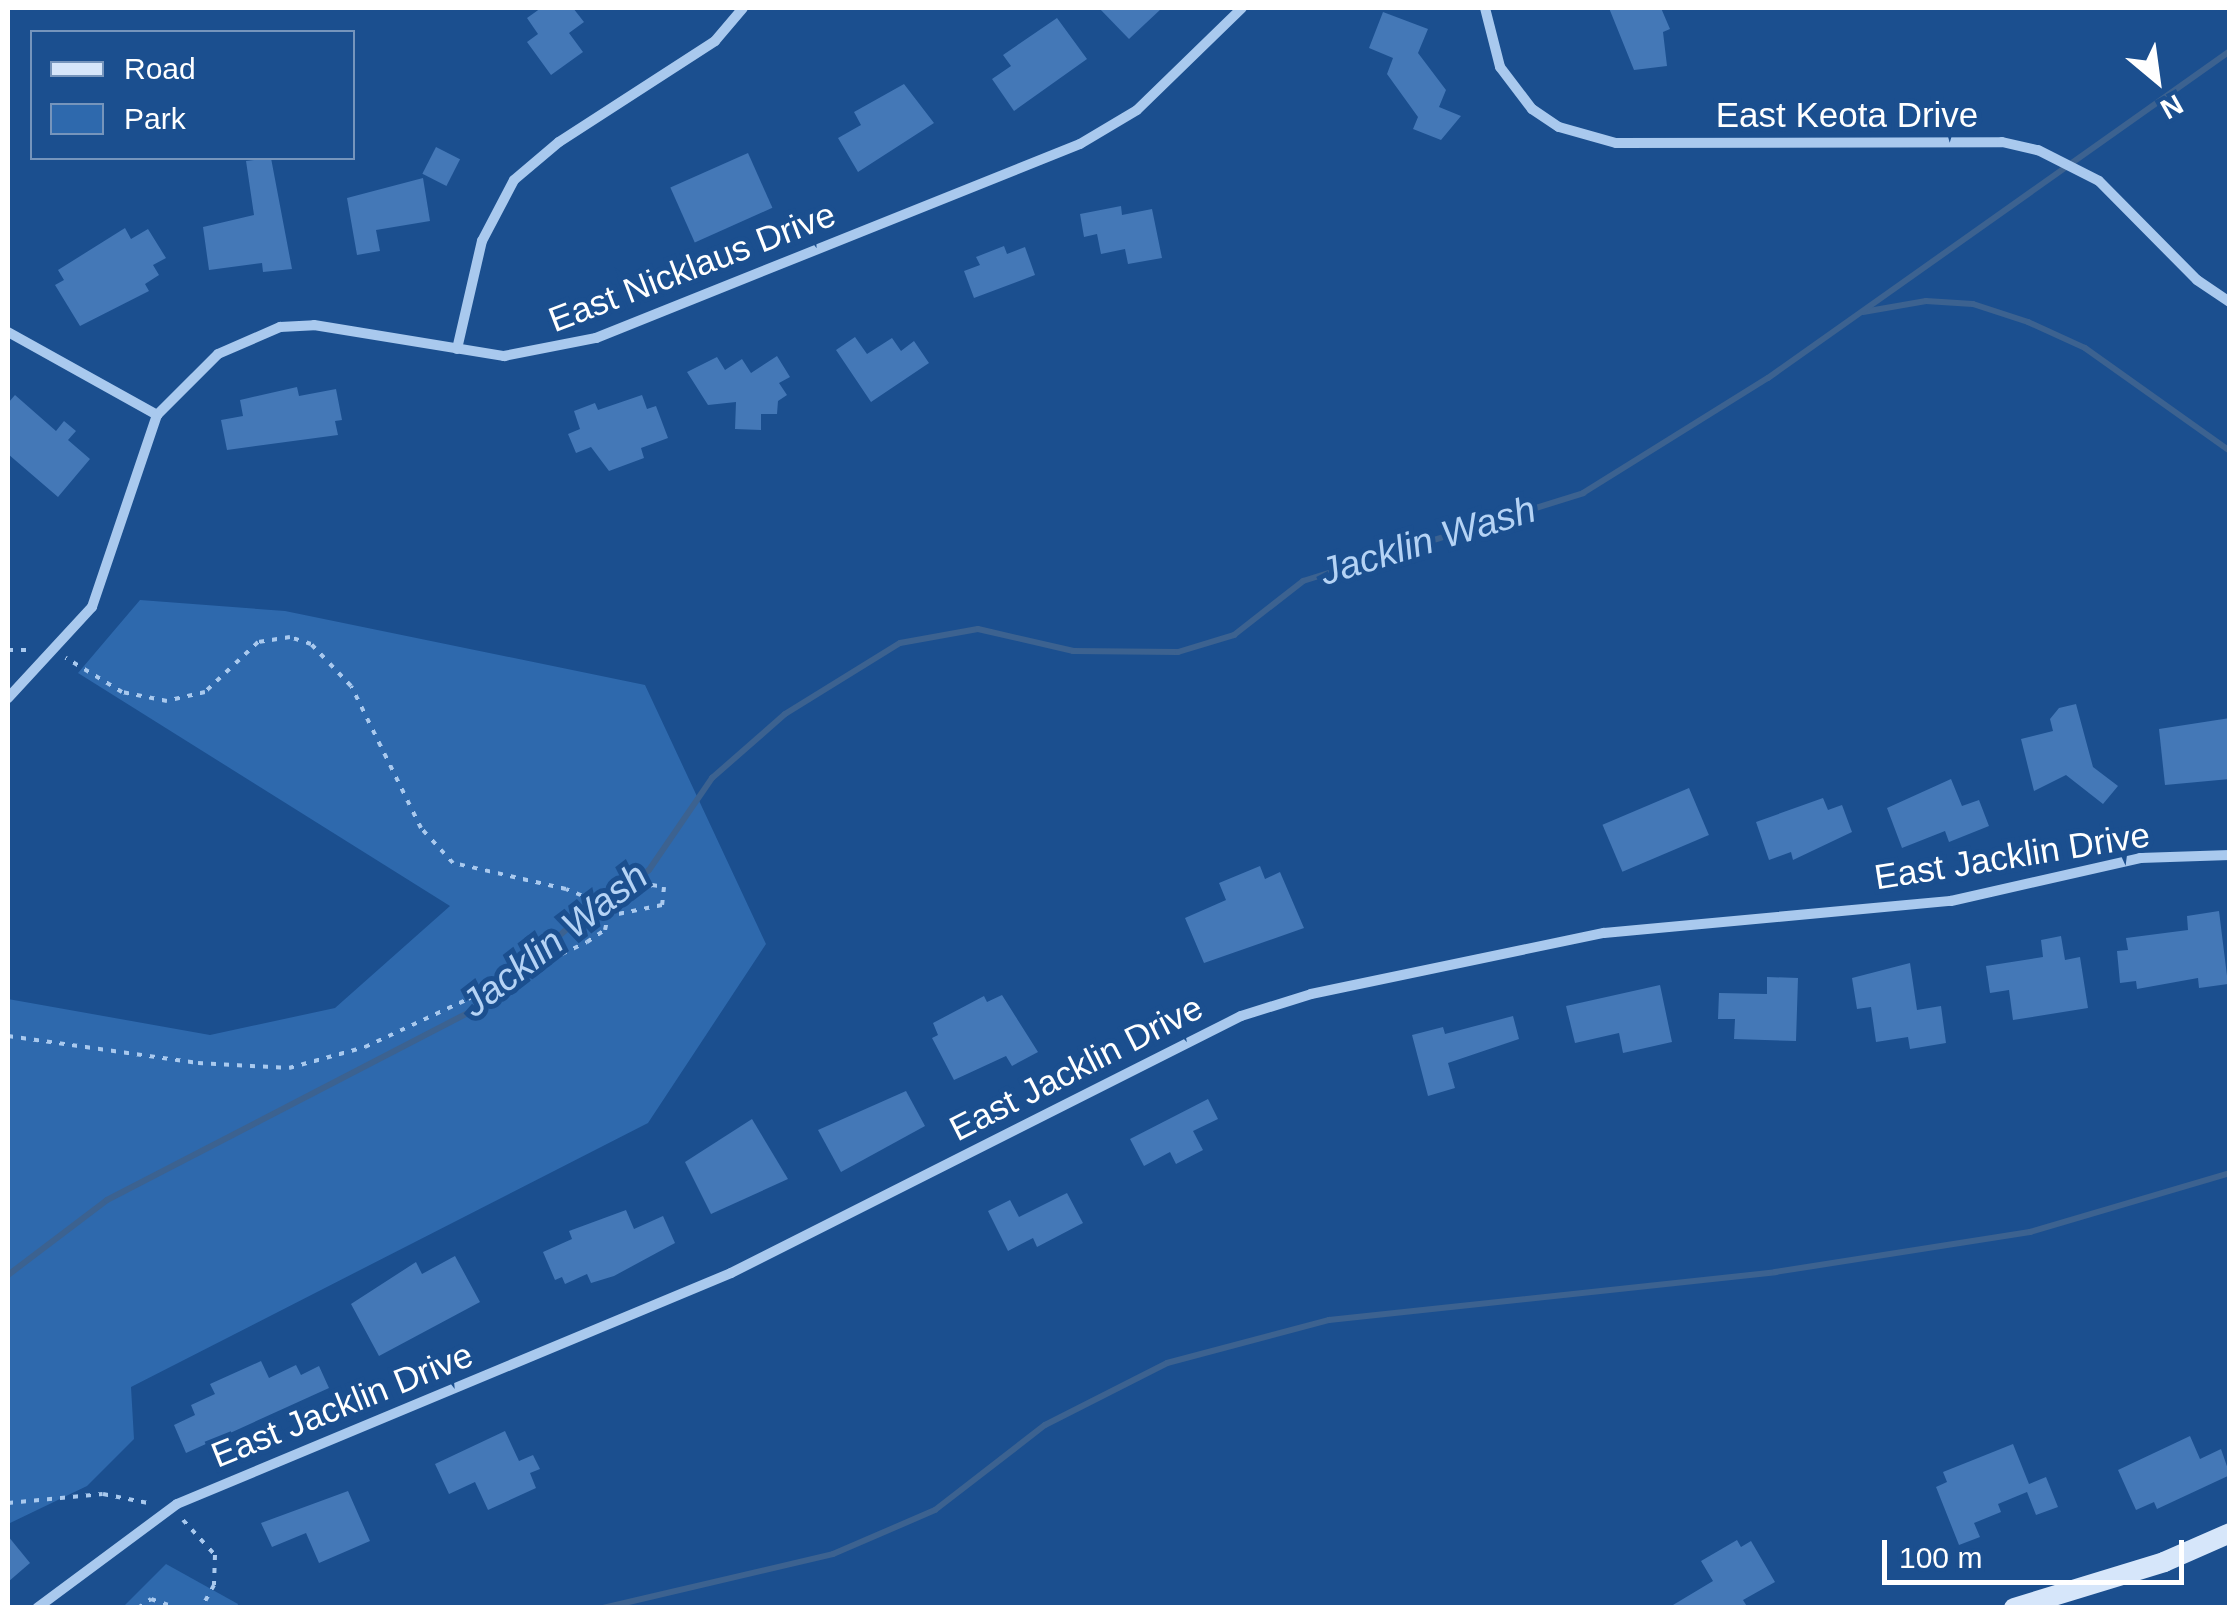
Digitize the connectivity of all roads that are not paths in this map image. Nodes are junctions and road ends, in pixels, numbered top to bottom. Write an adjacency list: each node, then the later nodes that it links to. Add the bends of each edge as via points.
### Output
1 (743, 8): 6 (street, via 715,41 558,142 514,180 482,241)
2 (1242, 8): 6 (street, East Nicklaus Drive, via 1137,110 1080,144 596,338 528,355)
3 (1485, 8): 4 (street, East Keota Drive, via 1500,67 1532,109 1558,128 1616,143 2002,142 2038,150 2099,181 2197,280)
4 (2230, 302)
5 (8, 332): 7 (street)
6 (457, 350): 7 (street, East Nicklaus Drive, via 358,328 280,327 218,354)
7 (157, 415): 8 (street, East Nicklaus Drive, via 105,580 55,654)
8 (8, 698)
9 (2230, 855): 11 (street, East Jacklin Drive, via 2140,858 1951,901 1604,933 1311,994 1241,1016 731,1273 177,1504)
10 (2230, 1534): 12 (street, via 2164,1562)
11 (37, 1608)
12 (2014, 1608)

